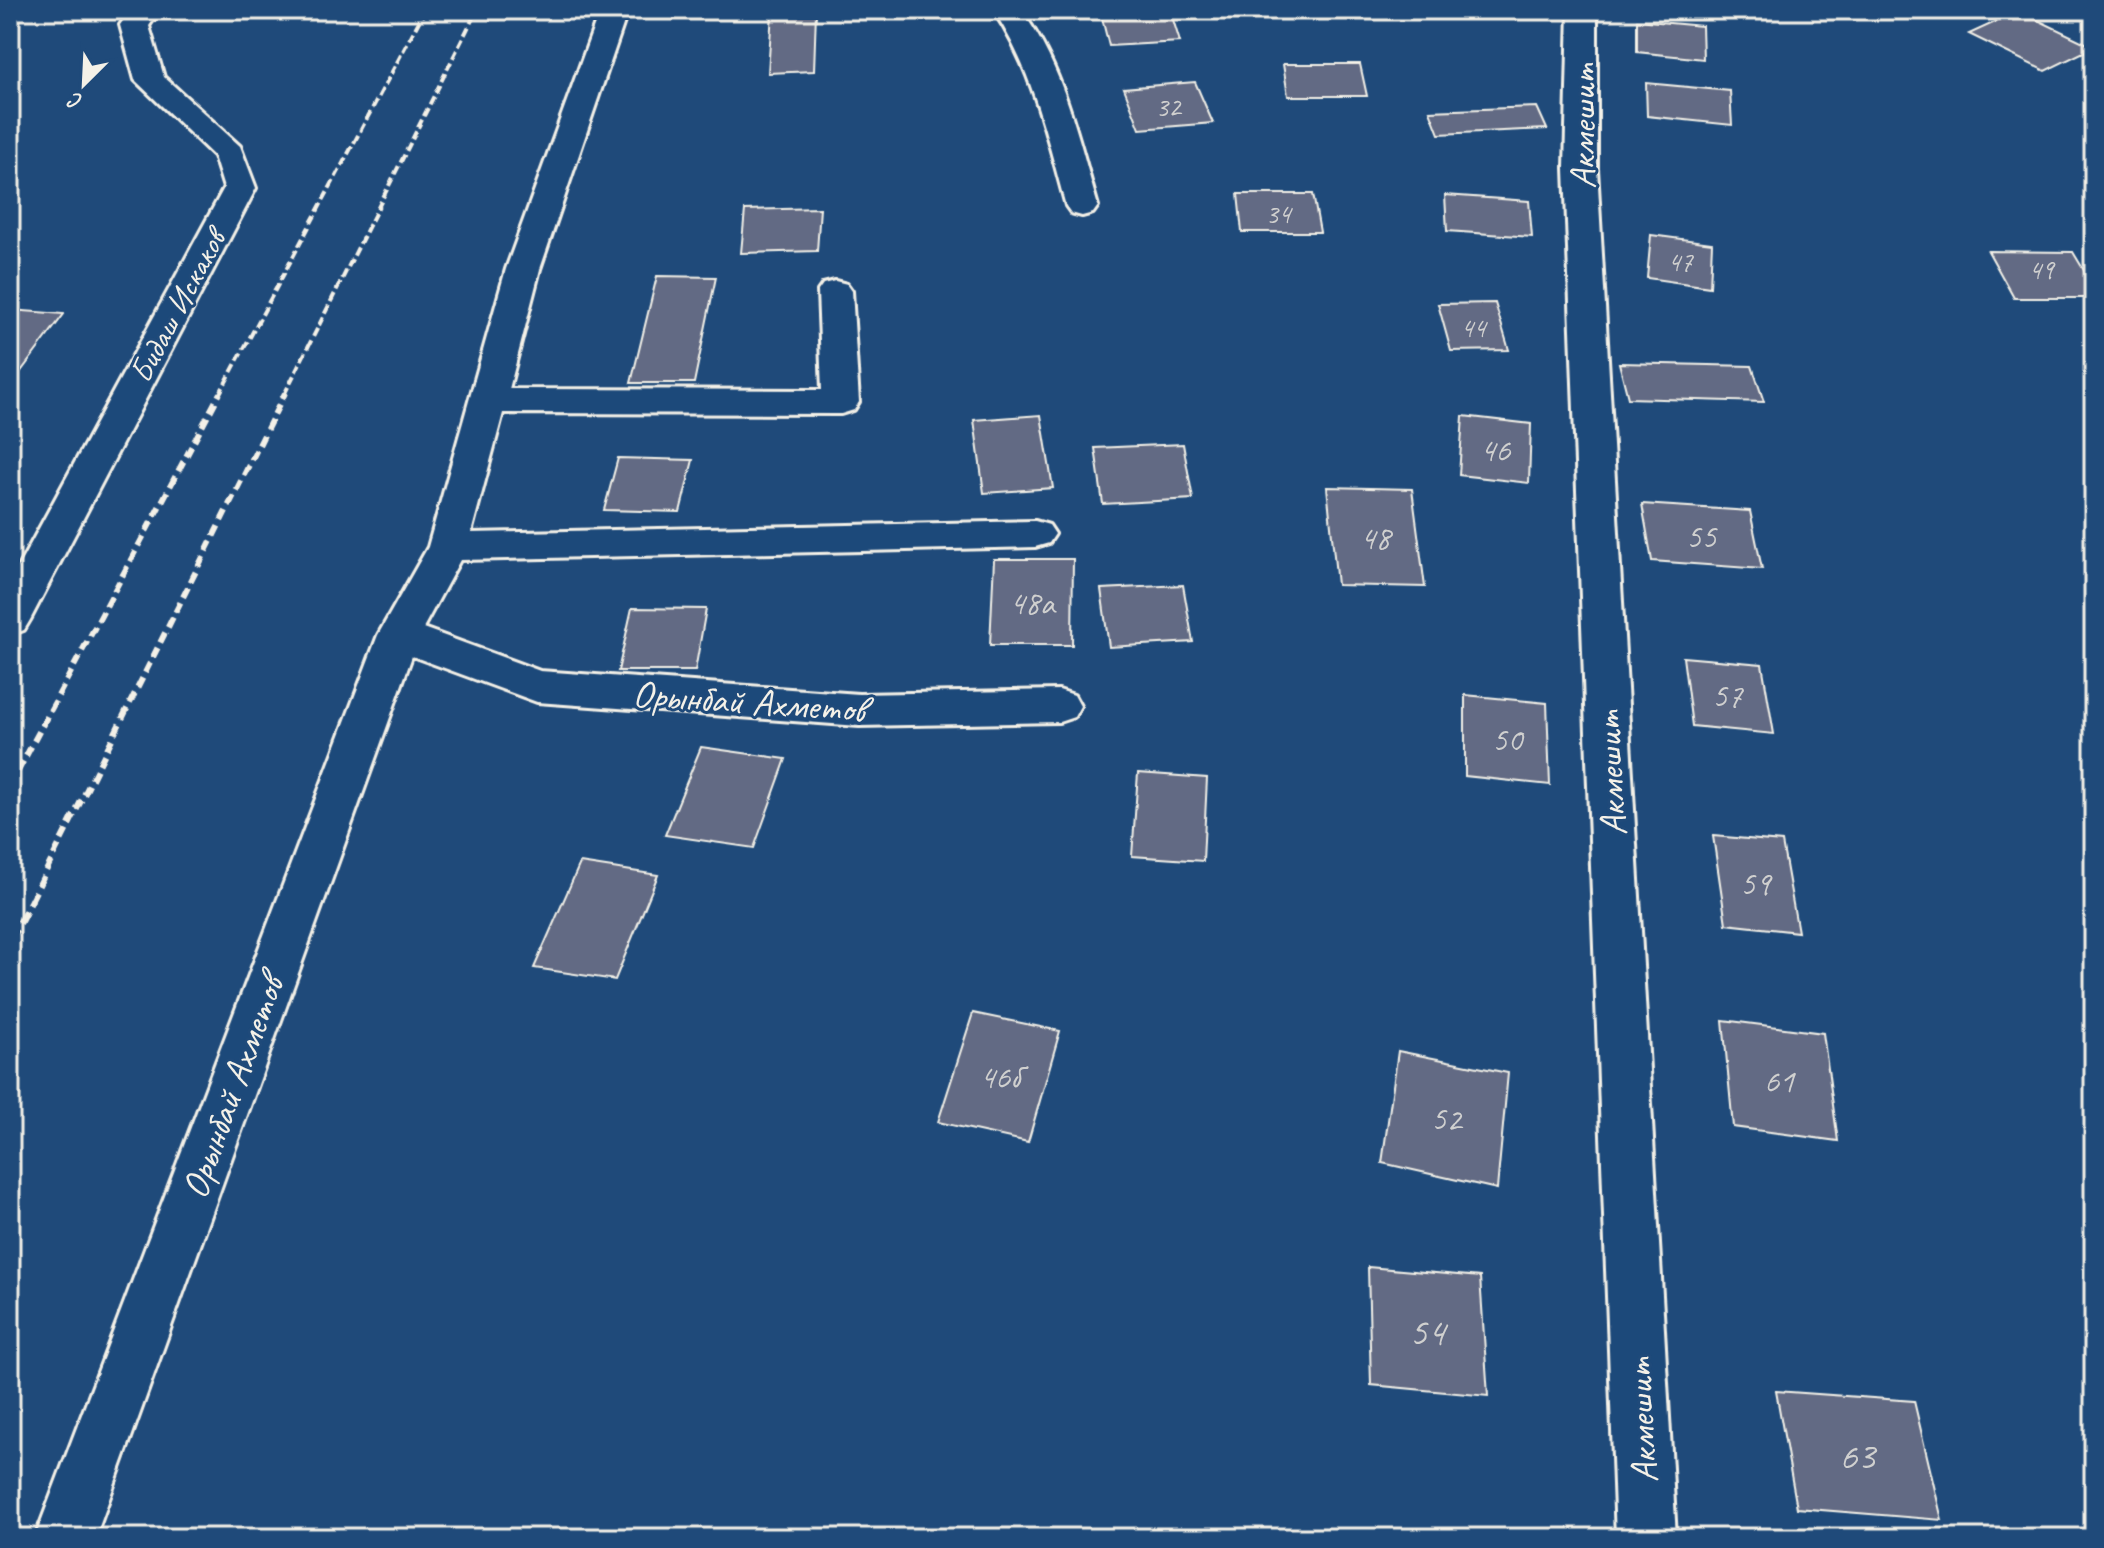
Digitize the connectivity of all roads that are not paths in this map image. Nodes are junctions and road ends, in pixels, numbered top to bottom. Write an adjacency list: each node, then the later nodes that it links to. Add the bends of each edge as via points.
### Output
1 (146, 10): 10 (street, Бидаш Искаков, via 134,25 150,80 229,153 240,188)
2 (614, 10): 7 (street, Орынбай Ахметов, via 523,269)
3 (1007, 10): 5 (street, via 1048,89)
4 (1583, 10): 14 (street, Акмешит, via 1581,168)
5 (1082, 206)
6 (835, 291): 7 (street, via 841,402)
7 (489, 401): 9 (street, Орынбай Ахметов)
8 (1035, 534): 9 (street)
9 (448, 547): 11 (street, Орынбай Ахметов)
10 (10, 620)
11 (399, 635): 12 (street, Орынбай Ахметов, via 537,686 859,710); 13 (street, Орынбай Ахметов)
12 (1059, 706)
13 (65, 1538)
14 (1646, 1538)

